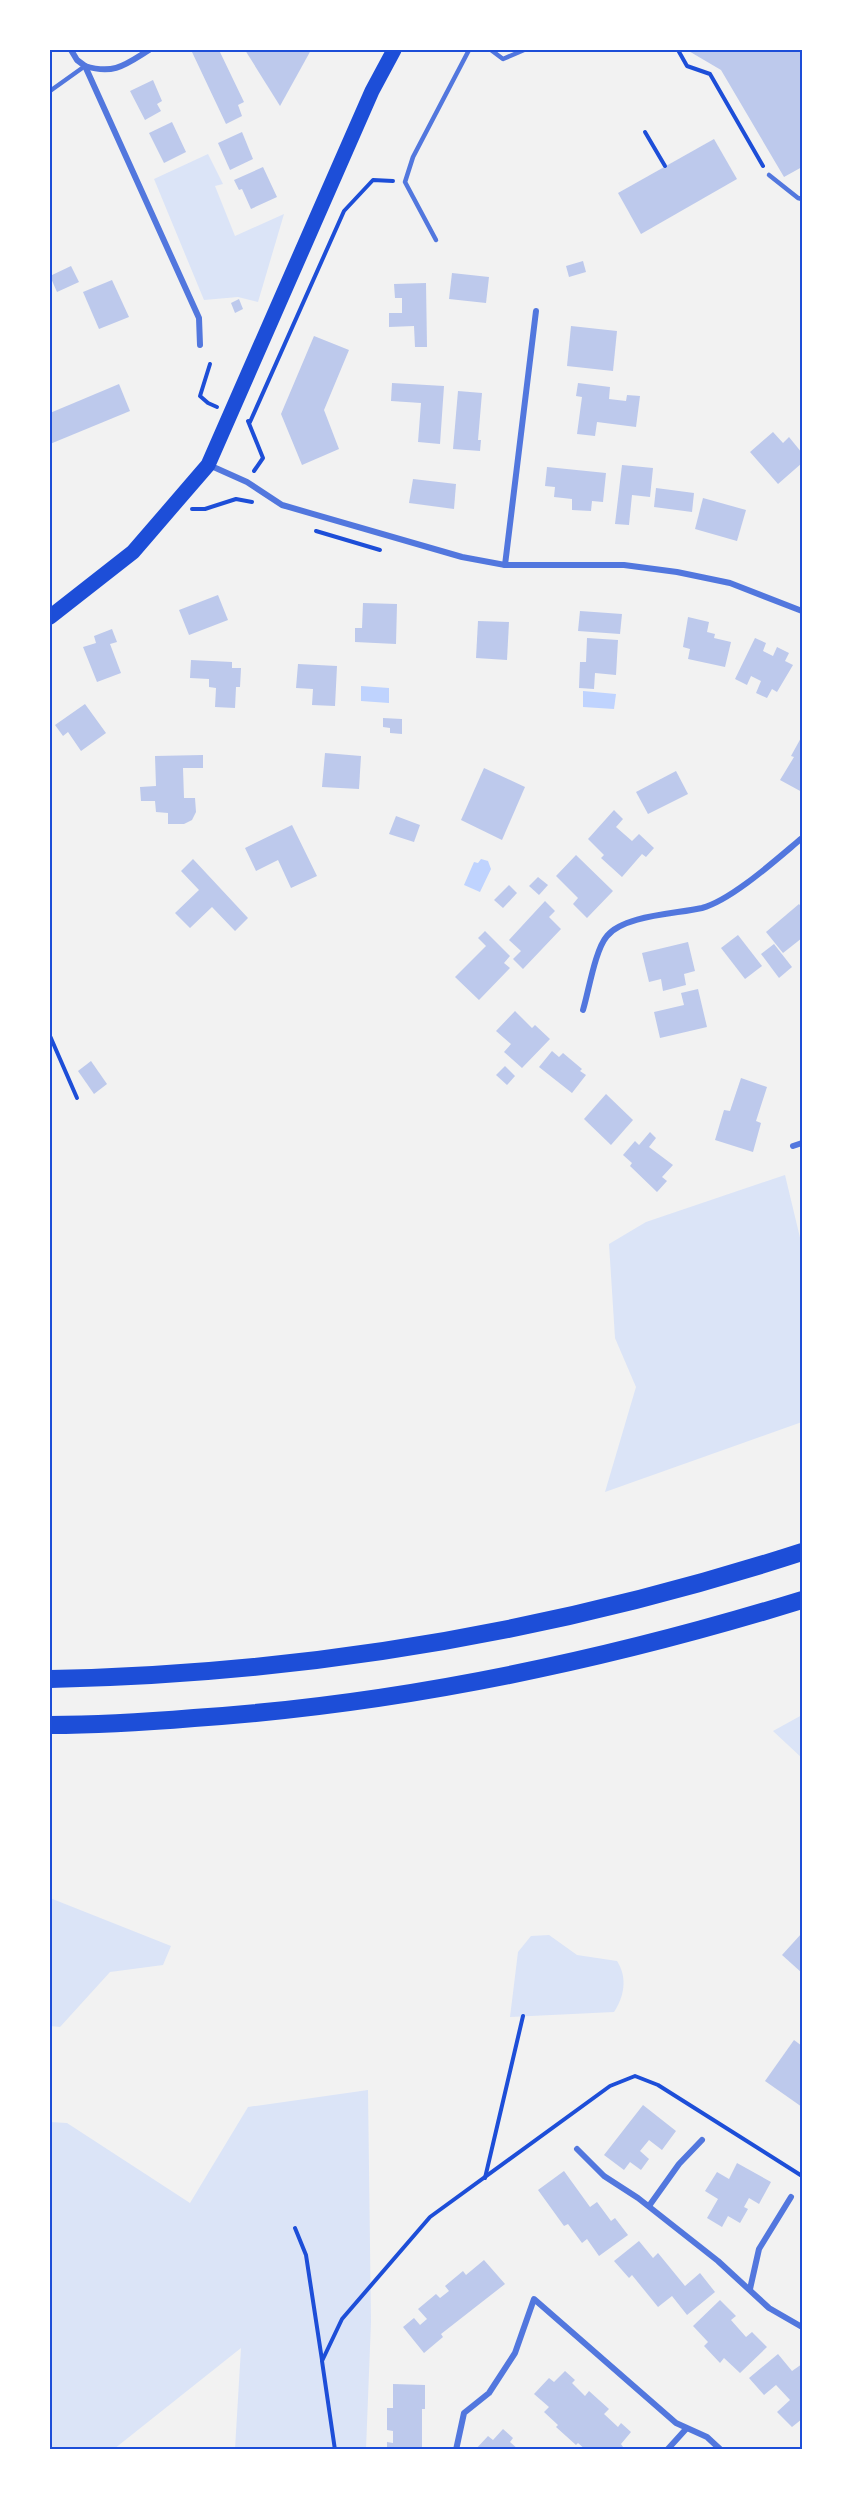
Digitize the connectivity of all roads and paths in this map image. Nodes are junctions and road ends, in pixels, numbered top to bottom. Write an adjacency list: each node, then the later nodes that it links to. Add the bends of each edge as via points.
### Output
1 (71, 50): 8 (street)
2 (148, 50): 8 (street, via 110,70)
3 (394, 50): 19 (main road, via 372,91)
4 (469, 50): 13 (lane, via 413,157)
5 (491, 50): 6 (lane, via 503,59)
6 (524, 50)
7 (678, 50): 12 (path, via 687,66 710,74)
8 (85, 66): 9 (lane); 17 (street, via 199,318)
9 (50, 91)
10 (645, 132): 11 (path)
11 (665, 166)
12 (769, 175): 14 (lane)
13 (405, 182): 15 (lane); 18 (path, via 373,180 344,211)
14 (802, 199)
15 (436, 240)
16 (536, 311): 20 (street)
17 (200, 345)
18 (250, 422)
19 (208, 465): 20 (street, via 247,482 282,505); 22 (main road, via 134,552)
20 (506, 566): 21 (street, via 624,565 677,572 730,583)
21 (802, 611)
22 (50, 617)
23 (802, 838): 24 (street, via 747,884 705,908 636,921 608,935 599,949)
24 (583, 1010)
25 (50, 1036): 26 (path)
26 (77, 1098)
27 (802, 1143): 28 (street)
28 (793, 1146)
29 (802, 1552): 31 (highway, via 610,1608 452,1641 248,1669)
30 (802, 1600): 32 (highway, via 594,1659 477,1683 238,1716)
31 (50, 1679)
32 (50, 1725)
33 (523, 2016): 37 (path)
34 (702, 2140): 39 (street, via 679,2164)
35 (577, 2149): 39 (street, via 604,2176)
36 (802, 2176): 37 (path, via 658,2085 635,2076 610,2086)
37 (485, 2178): 43 (path, via 430,2217 342,2319)
38 (791, 2197): 41 (street, via 759,2248)
39 (650, 2206): 41 (street)
40 (295, 2228): 43 (path, via 306,2255)
41 (750, 2289): 42 (street, via 769,2308)
42 (802, 2327)
43 (322, 2361): 45 (path)
44 (686, 2429): 46 (street, via 534,2299 515,2353 489,2393 464,2413); 47 (street); 48 (street, via 706,2437)
45 (335, 2450)
46 (456, 2450)
47 (667, 2450)
48 (721, 2450)

